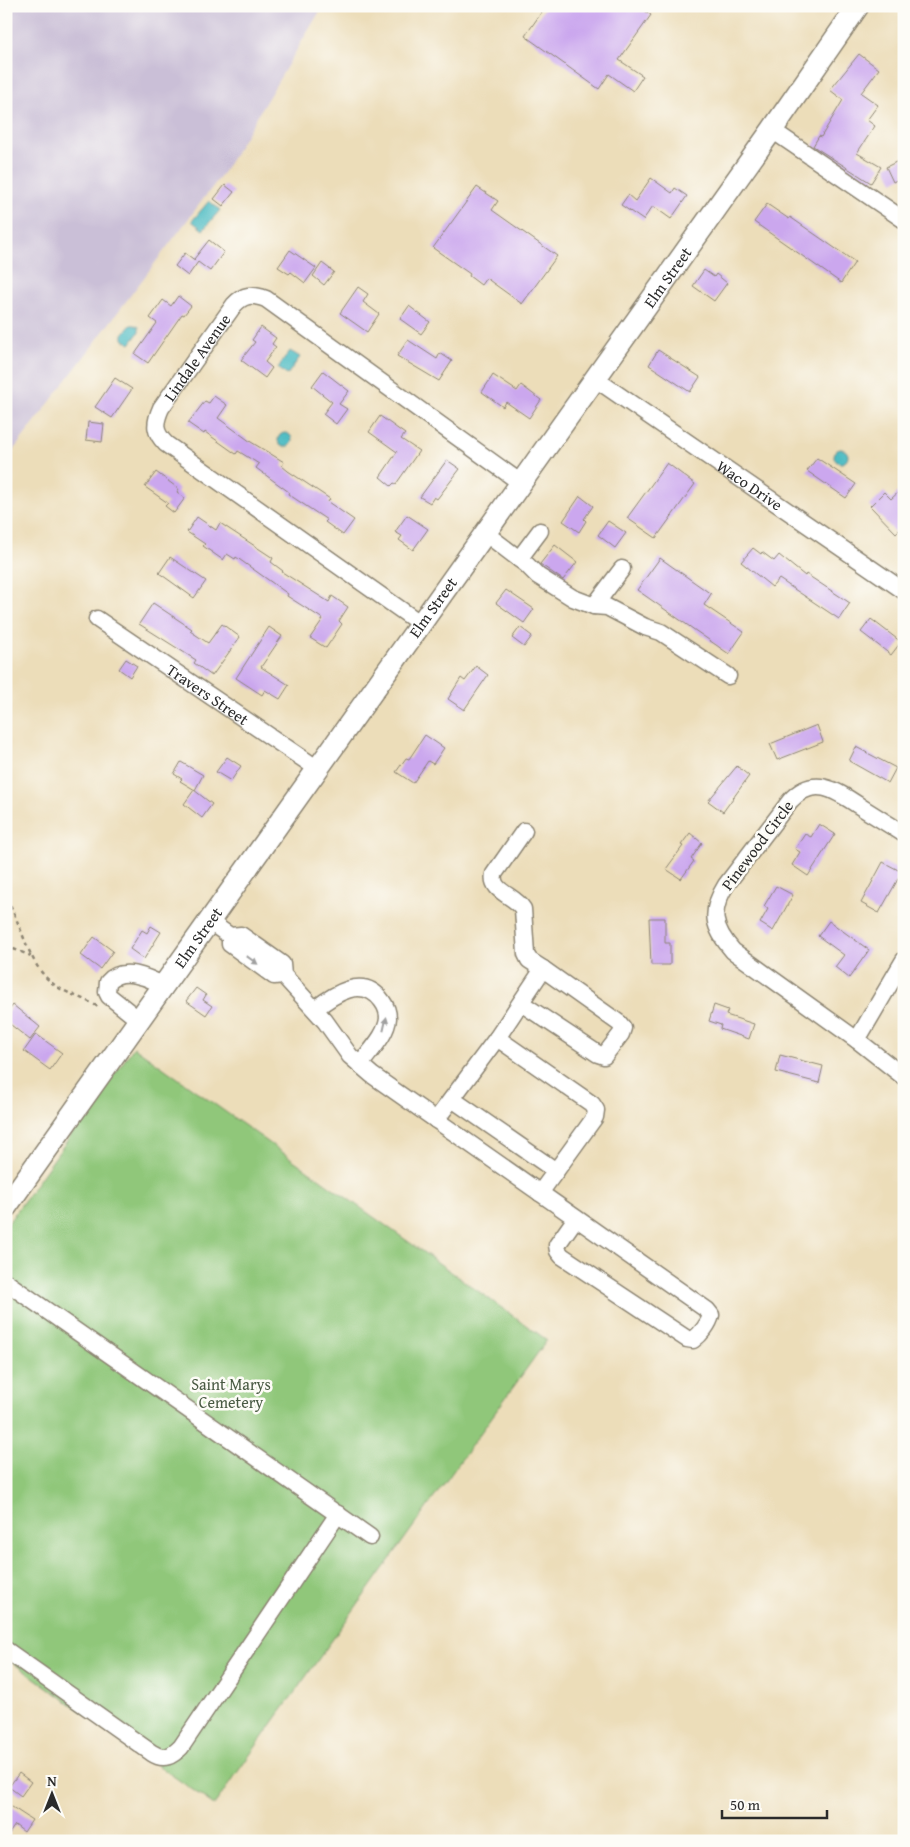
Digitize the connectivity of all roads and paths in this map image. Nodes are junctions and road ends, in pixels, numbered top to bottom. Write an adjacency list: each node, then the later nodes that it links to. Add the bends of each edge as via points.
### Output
1 (858, 6): 2 (main road, Elm Street)
2 (772, 130): 3 (street); 4 (main road, Elm Street)
3 (904, 220)
4 (594, 378): 5 (main road, Elm Street); 10 (street, Waco Drive)
5 (520, 483): 7 (main road, Elm Street); 13 (street, Lindale Avenue, via 266,299 244,296 228,313 162,408 156,424 158,434 166,444)
6 (540, 531): 8 (street)
7 (485, 533): 8 (street); 13 (main road, Elm Street)
8 (520, 559): 11 (street, via 559,590)
9 (622, 569): 11 (street)
10 (904, 591)
11 (594, 606): 14 (street, via 607,607 661,632)
12 (96, 619): 15 (street, Travers Street)
13 (421, 624): 15 (main road, Elm Street)
14 (728, 676)
15 (318, 769): 19 (main road, Elm Street)
16 (524, 831): 23 (street, via 493,880 523,909 526,954 529,960)
17 (904, 834): 29 (street, Pinewood Circle, via 837,792 819,786 806,789 790,801 726,885 716,906 718,929 733,951)
18 (6, 898): 21 (path)
19 (210, 922): 24 (main road, Elm Street); 26 (street, via 230,936 230,944 274,976 283,975)
20 (6, 946): 21 (path)
21 (31, 956): 27 (path, via 56,986 108,1014)
22 (904, 960): 29 (street)
23 (543, 969): 25 (street); 25 (street, via 619,1023 623,1028 621,1034 604,1056)
24 (164, 986): 27 (main road, Elm Street); 27 (street, via 128,974 116,975 108,982 107,992)
25 (521, 1003): 28 (street)
26 (315, 1009): 30 (street); 30 (street, one-way to 26, via 380,1038 388,1019 378,995 358,988 344,990)
27 (132, 1015): 36 (main road, Elm Street, via 88,1094)
28 (497, 1038): 32 (street); 34 (street, via 596,1110 595,1117)
29 (857, 1040): 31 (street, Pinewood Circle)
30 (360, 1065): 33 (street)
31 (904, 1077)
32 (452, 1099): 33 (street); 34 (street)
33 (436, 1120): 35 (street)
34 (556, 1171): 35 (street)
35 (540, 1193): 37 (street)
36 (8, 1202)
37 (576, 1218): 37 (street, via 707,1310 711,1315 710,1321 698,1337 687,1339 562,1256 557,1245)
38 (6, 1282): 39 (street)
39 (338, 1514): 40 (street); 41 (street, via 181,1747 169,1757 162,1758 152,1753)
40 (370, 1537)
41 (6, 1650)

